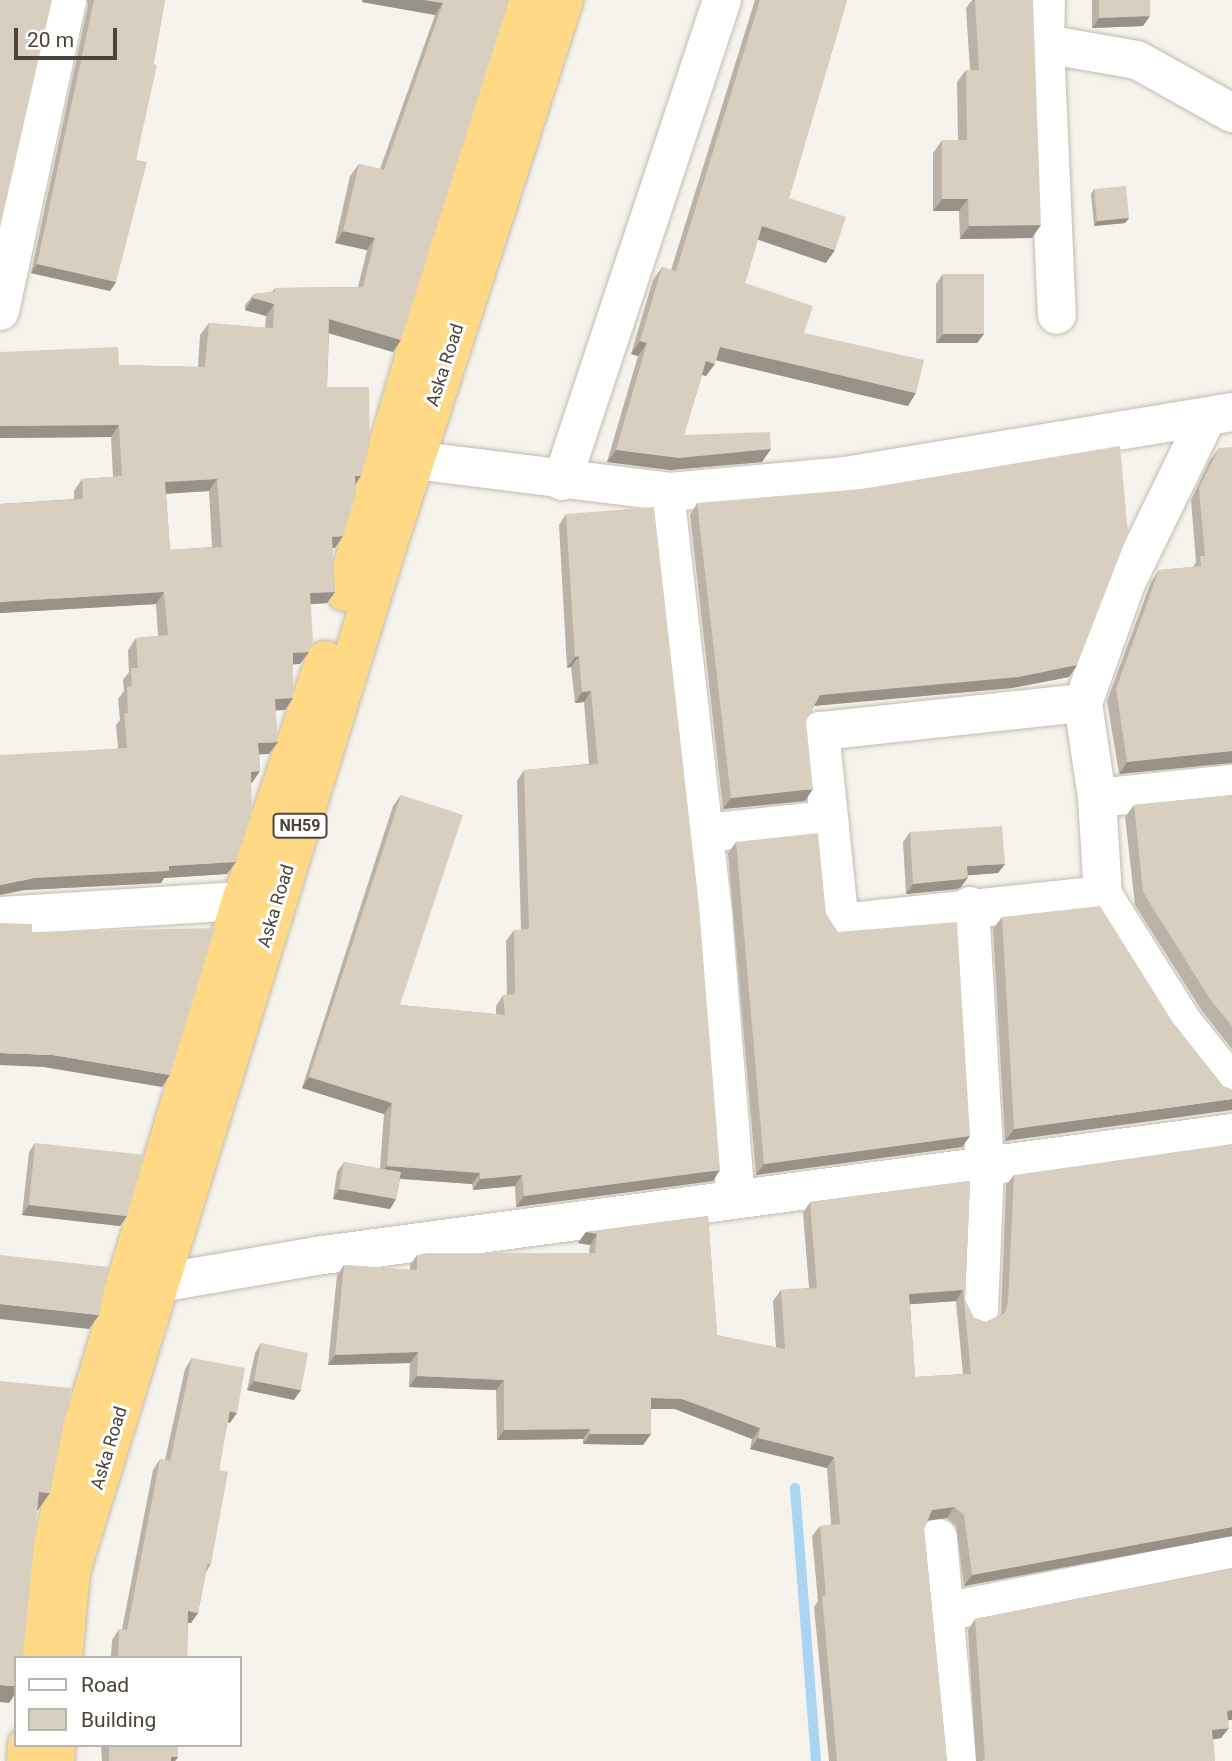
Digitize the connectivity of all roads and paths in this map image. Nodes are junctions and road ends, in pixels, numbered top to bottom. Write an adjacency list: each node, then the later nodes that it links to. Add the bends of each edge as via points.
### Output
1 (67, 0): 8 (street)
2 (527, 0): 20 (highway, NH59, via 433,293 327,654)
3 (564, 0): 11 (highway, Aska Road / NH59)
4 (722, 0): 12 (street)
5 (1046, 0): 6 (street)
6 (1045, 44): 7 (street, via 1137,60); 9 (street)
7 (1232, 113)
8 (0, 311)
9 (1057, 315)
10 (1219, 416): 13 (street, via 846,476); 14 (street, via 1126,583)
11 (414, 460): 12 (street); 27 (highway, Aska Road / NH59)
12 (562, 481): 13 (street)
13 (670, 492): 18 (street, via 667,510)
14 (1083, 704): 16 (street); 17 (street, via 820,731)
15 (1232, 784): 16 (street)
16 (1097, 798): 19 (street)
17 (829, 820): 18 (street); 21 (street, via 840,922)
18 (705, 833): 26 (street)
19 (1103, 895): 21 (street); 23 (street, via 1184,1024)
20 (241, 901): 22 (street); 27 (highway, NH59)
21 (971, 906): 25 (street)
22 (0, 916)
23 (1232, 1084)
24 (1232, 1133): 25 (street)
25 (985, 1167): 26 (street); 28 (street)
26 (736, 1198): 27 (street)
27 (143, 1283): 32 (highway, NH59, via 68,1474); 33 (highway, Aska Road / NH59, via 71,1571)
28 (979, 1311)
29 (938, 1538): 31 (street)
30 (1232, 1555): 31 (street)
31 (944, 1612): 34 (street)
32 (33, 1656)
33 (64, 1656)
34 (957, 1761)

